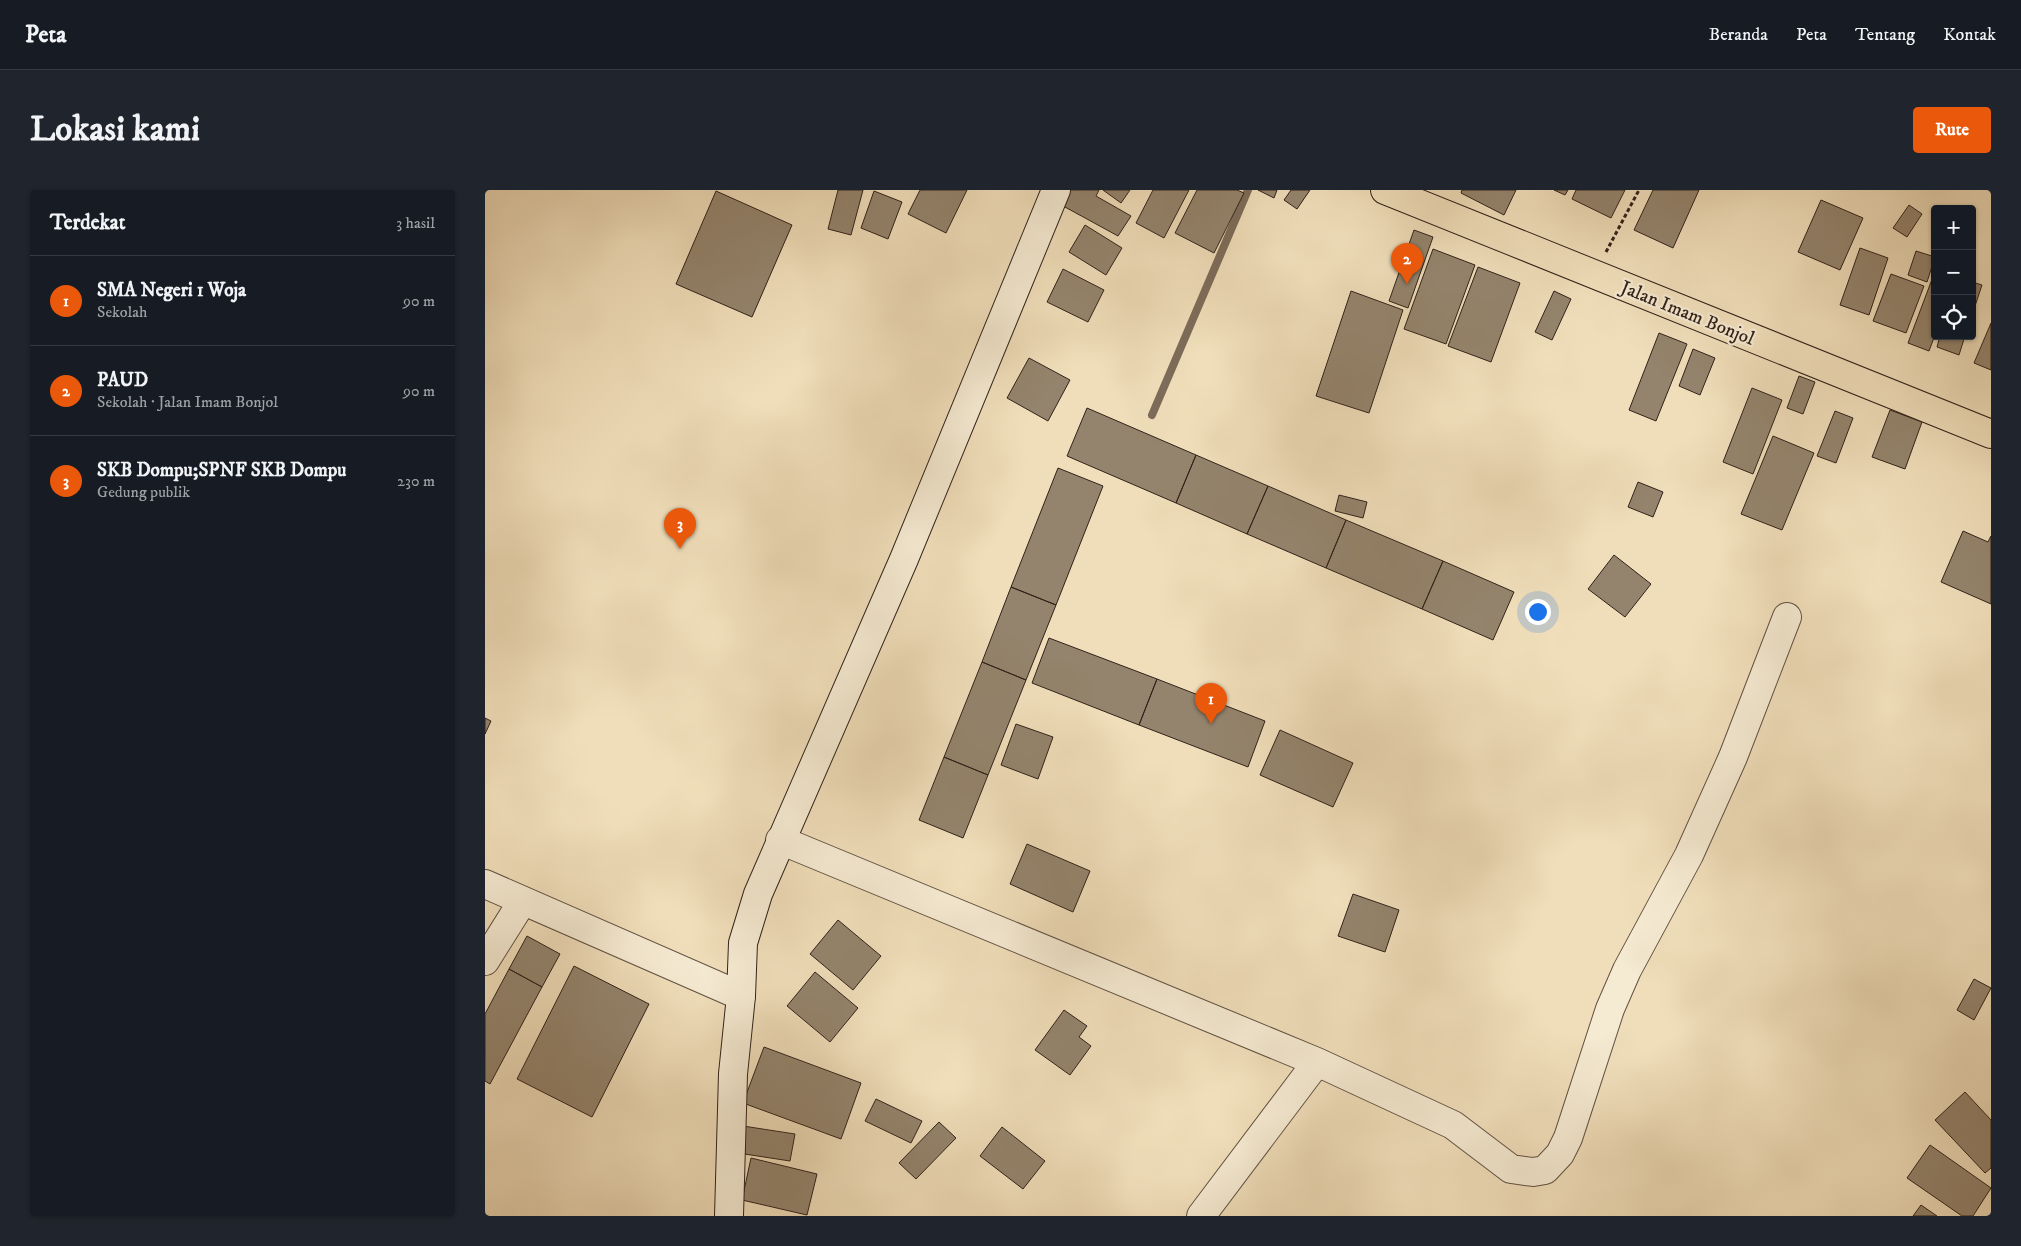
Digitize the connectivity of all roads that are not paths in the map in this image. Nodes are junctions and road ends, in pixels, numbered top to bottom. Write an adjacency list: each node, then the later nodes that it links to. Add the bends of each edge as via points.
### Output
1 (1056, 190): 6 (street, via 904,559)
2 (1385, 190): 3 (highway, Jalan Imam Bonjol)
3 (1425, 198): 4 (highway, Jalan Imam Bonjol, via 1593,274)
4 (1991, 434)
5 (1787, 617): 11 (street, via 1729,766 1689,855 1627,970 1611,1008 1568,1138 1552,1164 1539,1171 1511,1169 1453,1125)
6 (779, 840): 10 (street, via 743,943); 11 (street)
7 (485, 884): 8 (street)
8 (522, 902): 9 (street); 10 (street)
9 (485, 961)
10 (741, 996): 12 (street, via 733,1074)
11 (1317, 1062): 13 (street)
12 (729, 1216)
13 (1201, 1216)

